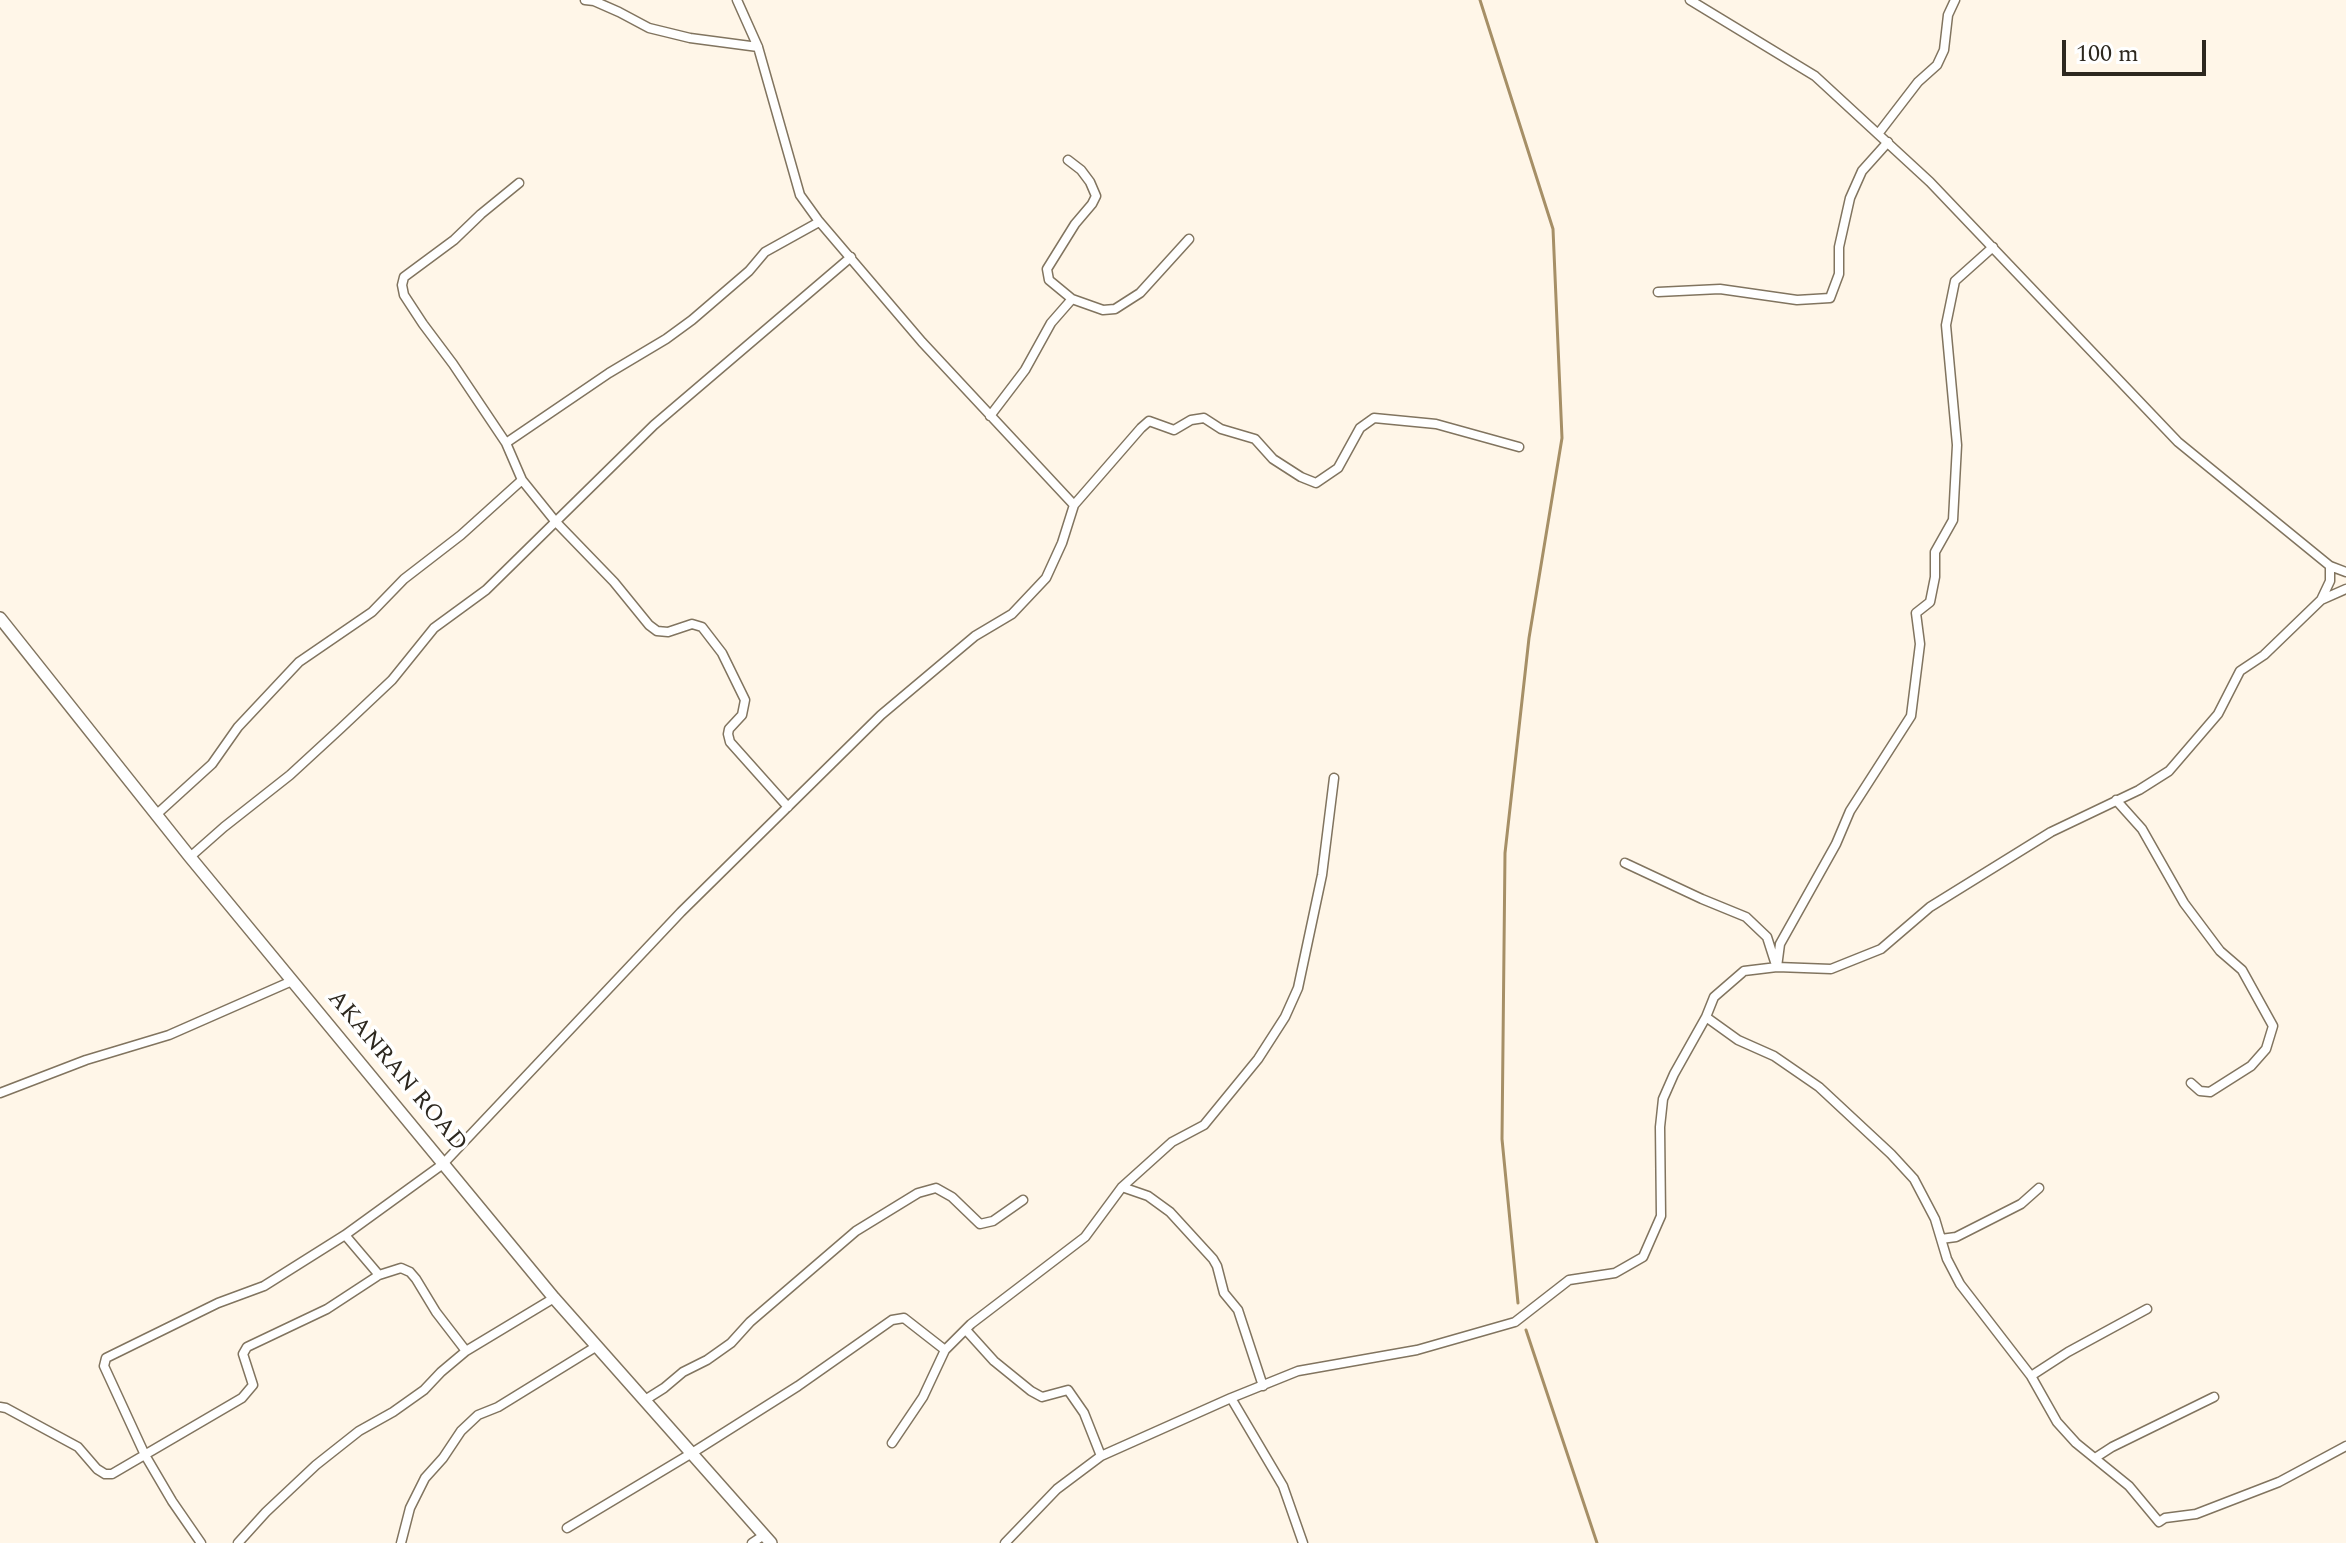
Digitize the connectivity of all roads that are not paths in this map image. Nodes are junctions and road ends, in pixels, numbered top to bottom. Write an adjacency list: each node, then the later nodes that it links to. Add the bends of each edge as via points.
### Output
1 (585, 0): 7 (street, via 649,28)
2 (737, 0): 7 (street)
3 (1690, 0): 6 (street)
4 (1710, 0): 6 (street)
5 (1955, 0): 8 (street, via 1937,65)
6 (1702, 7): 8 (street, via 1815,76)
7 (758, 47): 12 (street, via 800,195)
8 (1878, 134): 9 (street)
9 (1888, 142): 14 (street); 16 (street, via 1856,180 1830,298 1797,300 1720,289)
10 (1068, 160): 17 (street, via 1081,170 1096,196 1047,269 1049,280)
11 (519, 183): 19 (street, via 404,277 402,285 410,305)
12 (819, 222): 15 (street); 19 (street, via 765,252 666,339)
13 (1189, 239): 17 (street, via 1140,293 1115,309)
14 (1993, 247): 24 (street, via 2178,442); 35 (street, via 1955,281 1946,325 1957,445 1953,520 1935,552 1930,602 1916,613 1920,644 1911,716 1850,811 1780,944)
15 (851, 257): 18 (street); 23 (street, via 654,425)
16 (1658, 292)
17 (1072, 299): 18 (street)
18 (990, 416): 22 (street)
19 (506, 443): 21 (street)
20 (1519, 447): 22 (street, via 1436,424 1374,418 1360,428 1338,468 1316,483 1273,459 1255,439 1204,418 1174,430 1149,421)
21 (522, 480): 23 (street); 32 (street, via 372,612 299,662 238,727 212,764)
22 (1074, 505): 31 (street, via 1046,578 1012,614 975,636 881,715)
23 (555, 521): 31 (street, via 657,631 702,627 722,653 745,700 742,715 729,729 730,742); 33 (street, via 486,590 434,628 392,680 340,729)
24 (2330, 566): 25 (street); 27 (street)
25 (2346, 572)
26 (2346, 589): 27 (street)
27 (2321, 600): 30 (street, via 2240,671 2218,714 2169,771)
28 (0, 618): 32 (main road, AKANRAN ROAD)
29 (1334, 778): 41 (street, via 1322,875 1298,988 1285,1017 1204,1125 1172,1142)
30 (2116, 800): 35 (street, via 2051,832 1930,907 1881,949 1831,969); 38 (street, via 2142,829 2184,903 2220,951 2242,970 2273,1026 2266,1049 2251,1066 2210,1092)
31 (788, 807): 40 (street)
32 (157, 814): 33 (main road, AKANRAN ROAD)
33 (190, 857): 36 (main road, AKANRAN ROAD)
34 (1625, 863): 35 (street, via 1746,917 1767,937)
35 (1777, 967): 37 (street, via 1744,971 1714,997)
36 (292, 981): 39 (street, via 169,1035); 40 (main road, AKANRAN ROAD)
37 (1706, 1017): 45 (street, via 1819,1087 1891,1154 1914,1179); 54 (street, via 1663,1099 1661,1216 1643,1257 1615,1273 1569,1280 1515,1322 1417,1350 1298,1371)
38 (2191, 1083)
39 (0, 1093)
40 (443, 1164): 44 (street); 47 (main road, AKANRAN ROAD)
41 (1122, 1187): 49 (street, via 1085,1237); 54 (street, via 1148,1196 1170,1212 1213,1259 1224,1293 1238,1310)
42 (2039, 1188): 45 (street, via 2021,1204 1956,1237)
43 (1023, 1200): 57 (street, via 980,1224 936,1188 918,1193 856,1231 731,1343)
44 (345, 1235): 46 (street); 62 (street, via 264,1286 206,1308 106,1358 104,1366)
45 (1941, 1239): 53 (street, via 1960,1284)
46 (379, 1275): 52 (street, via 401,1268 410,1272); 62 (street, via 327,1309 247,1347 243,1354 252,1377 249,1391)
47 (554, 1298): 50 (main road, AKANRAN ROAD); 52 (street)
48 (2147, 1309): 53 (street)
49 (966, 1330): 51 (street); 63 (street, via 1031,1391 1042,1397 1068,1390 1084,1413)
50 (597, 1346): 57 (main road, AKANRAN ROAD); 69 (street, via 478,1415 461,1431 425,1478)
51 (945, 1350): 59 (street, via 923,1397); 61 (street, via 904,1318 892,1320)
52 (466, 1351): 68 (street, via 424,1390 316,1465)
53 (2031, 1376): 64 (street, via 2057,1422)
54 (1263, 1386): 56 (street)
55 (2214, 1397): 64 (street)
56 (1231, 1398): 63 (street); 72 (street, via 1283,1486)
57 (645, 1400): 61 (main road, AKANRAN ROAD)
58 (0, 1407): 62 (street, via 78,1447 105,1474)
59 (892, 1443)
60 (2346, 1446): 64 (street, via 2279,1482 2196,1514 2159,1522 2129,1486)
61 (692, 1453): 65 (street); 66 (main road, AKANRAN ROAD)
62 (145, 1455): 67 (street)
63 (1101, 1456): 71 (street, via 1057,1489)
64 (2095, 1458)
65 (567, 1528)
66 (767, 1539): 70 (street)
67 (201, 1543)
68 (238, 1543)
69 (401, 1543)
70 (752, 1543)
71 (1005, 1543)
72 (1303, 1543)

